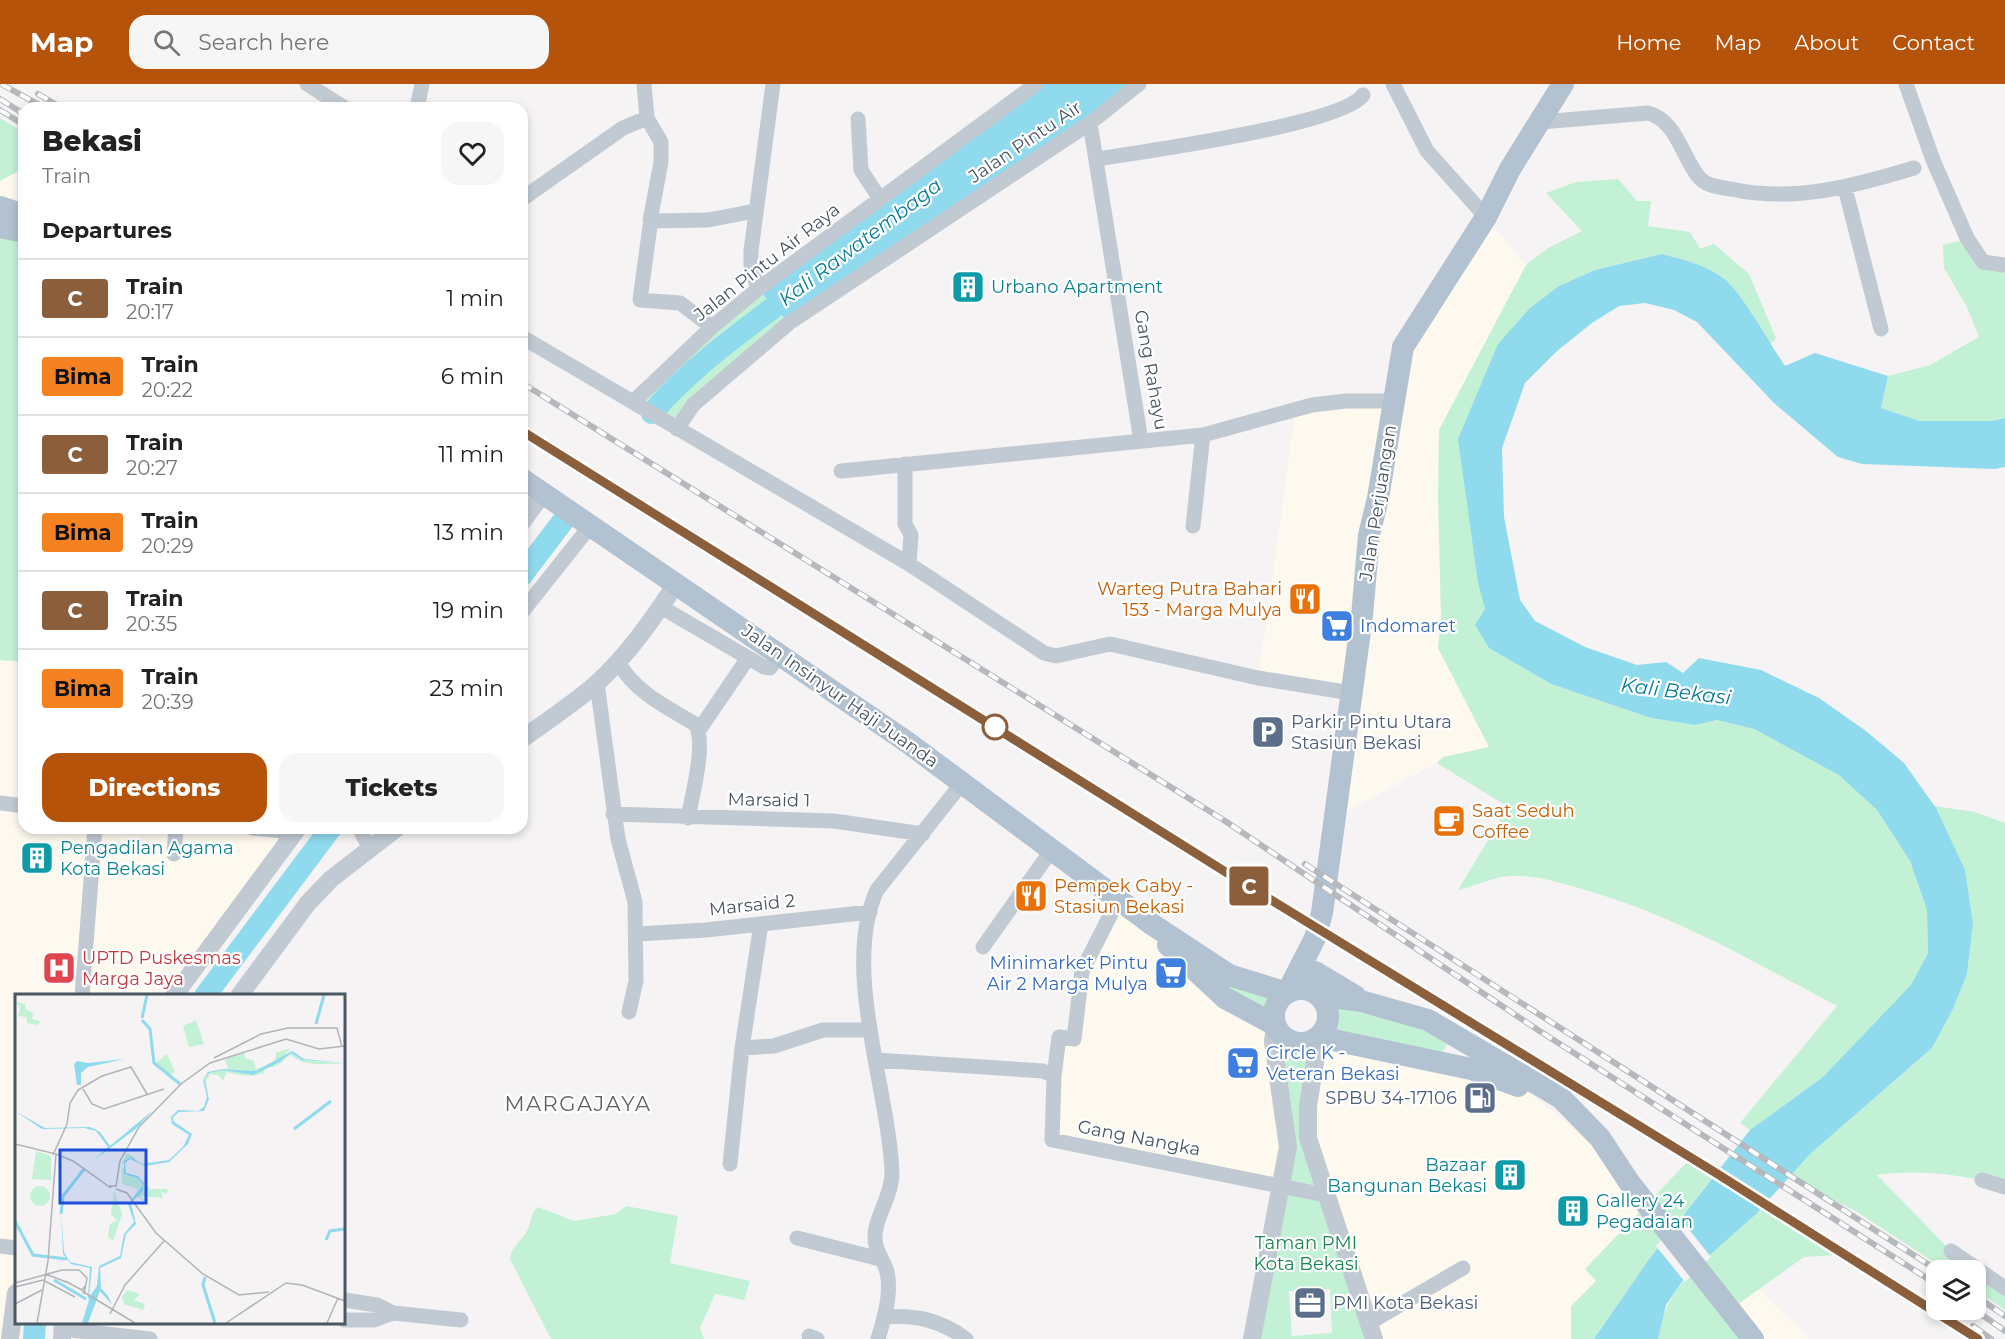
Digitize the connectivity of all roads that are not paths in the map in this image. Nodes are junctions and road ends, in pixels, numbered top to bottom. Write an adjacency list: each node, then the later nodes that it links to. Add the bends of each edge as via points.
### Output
1 (307, 84): 12 (street)
2 (422, 84): 13 (street)
3 (644, 84): 14 (street)
4 (772, 84): 24 (street)
5 (1036, 84): 10 (street, Jalan Pintu Air Raya)
6 (1139, 84): 17 (street, Jalan Pintu Air)
7 (1393, 84): 26 (street, via 1427,151)
8 (1563, 84): 16 (main road, Jalan Perjuangan)
9 (1906, 84): 30 (street, via 1970,245 1983,262)
10 (1020, 89): 22 (street, Jalan Pintu Air Raya)
11 (1363, 95): 18 (street, via 1345,106 1266,130)
12 (336, 102)
13 (418, 102)
14 (647, 118): 21 (street, via 624,128); 24 (street, via 660,135 662,151 650,221 708,220)
15 (858, 120): 22 (street, via 861,170)
16 (1541, 122): 20 (street, via 1648,113 1664,120 1698,176 1707,183 1761,194); 26 (main road, Jalan Perjuangan)
17 (1090, 123): 18 (street, Gang Rahayu); 37 (street, Jalan Pintu Air, via 789,323)
18 (1097, 159): 39 (street, Gang Rahayu)
19 (1914, 168): 20 (street)
20 (1845, 188): 33 (street)
21 (528, 195)
22 (880, 199): 31 (street, Jalan Pintu Air Raya)
23 (0, 207): 25 (main road)
24 (755, 211): 31 (street, via 751,250)
25 (18, 213)
26 (1486, 217): 35 (main road, Jalan Perjuangan, via 1403,346)
27 (0, 226): 29 (main road)
28 (650, 226): 32 (street, via 640,300 680,303)
29 (18, 230)
30 (2005, 265)
31 (759, 289): 32 (street, Jalan Pintu Air Raya)
32 (712, 327): 36 (street, Jalan Pintu Air Raya)
33 (1881, 329)
34 (528, 342): 36 (street)
35 (1395, 401): 38 (street, Gang Rahayu, via 1312,405); 55 (main road, Jalan Perjuangan, via 1369,536)
36 (635, 404): 37 (street)
37 (674, 426): 47 (street)
38 (1203, 435): 39 (street, Gang Rahayu); 46 (street)
39 (1141, 441): 40 (street)
40 (905, 464): 41 (street); 47 (street, via 905,524 911,536)
41 (841, 471)
42 (528, 483): 43 (main road, Jalan Insinyur Haji Juanda)
43 (544, 492): 44 (street); 45 (main road, Jalan Insinyur Haji Juanda)
44 (528, 514)
45 (591, 525): 48 (main road, Jalan Insinyur Haji Juanda); 49 (street)
46 (1193, 526)
47 (909, 564): 55 (street, via 1044,653 1056,656 1110,644 1258,678)
48 (676, 584): 50 (street); 51 (main road, Jalan Insinyur Haji Juanda)
49 (528, 604)
50 (661, 607): 52 (street); 53 (street)
51 (780, 654): 52 (street, via 770,668); 58 (main road, Jalan Insinyur Haji Juanda)
52 (748, 658): 56 (street)
53 (618, 662): 54 (street); 56 (street, via 640,690)
54 (597, 683): 57 (street); 61 (street)
55 (1351, 693): 77 (main road, Jalan Perjuangan, via 1323,907)
56 (699, 730): 62 (street)
57 (528, 735)
58 (963, 782): 68 (street); 70 (main road, Jalan Insinyur Haji Juanda)
59 (0, 803): 60 (street)
60 (18, 805)
61 (613, 814): 62 (street, Marsaid 1); 76 (street, via 635,902)
62 (688, 818): 68 (street, Marsaid 1, via 834,821)
63 (95, 834): 81 (street)
64 (176, 834): 71 (street)
65 (294, 834): 82 (street)
66 (362, 834): 69 (street)
67 (389, 834): 69 (street)
68 (923, 834): 73 (street, via 877,890)
69 (370, 848): 83 (street, via 308,903)
70 (1053, 848): 72 (main road, Jalan Insinyur Haji Juanda); 78 (street)
71 (174, 854)
72 (1119, 898): 74 (main road, Jalan Insinyur Haji Juanda); 92 (street, via 1085,963 1074,1039 1059,1037)
73 (870, 912): 75 (street, Marsaid 2); 86 (street, via 864,955)
74 (1150, 923): 80 (main road, Jalan Insinyur Haji Juanda, via 1229,975); 85 (main road, Jalan Insinyur Haji Juanda, via 1176,956 1225,998)
75 (761, 924): 76 (street, Marsaid 2); 89 (street)
76 (637, 934): 84 (street, via 636,981)
77 (1315, 939): 79 (main road); 80 (main road, Jalan Perjuangan)
78 (983, 946)
79 (1316, 986): 80 (main road); 87 (main road, via 1408,1013); 88 (main road, via 1329,1012 1328,1025)
80 (1287, 993): 85 (main road, via 1274,1008)
81 (82, 994)
82 (175, 994)
83 (240, 994)
84 (629, 1012)
85 (1275, 1025): 88 (main road, via 1281,1036 1295,1043 1310,1043); 93 (street, via 1273,1042)
86 (870, 1030): 89 (street, via 823,1030 774,1046); 90 (street)
87 (1446, 1031): 91 (main road, via 1447,1045); 97 (main road, via 1561,1098 1600,1138)
88 (1319, 1037): 91 (main road); 94 (street)
89 (742, 1048): 95 (street)
90 (876, 1060): 92 (street, via 1043,1071); 105 (street, via 888,1117 892,1176 889,1197 875,1234)
91 (1434, 1063): 97 (main road, via 1509,1080 1526,1090 1592,1142)
92 (1054, 1076): 98 (street, Gang Nangka, via 1052,1140)
93 (1283, 1106): 94 (street, via 1293,1114 1302,1113); 98 (street, via 1288,1147)
94 (1308, 1106): 100 (street, via 1308,1138)
95 (730, 1164)
96 (1982, 1180): 99 (street)
97 (1629, 1182): 116 (main road)
98 (1282, 1186): 100 (street); 121 (street)
99 (2005, 1187)
100 (1325, 1195): 115 (street)
101 (797, 1239): 105 (street)
102 (0, 1246): 103 (street)
103 (15, 1248)
104 (1951, 1251): 107 (street)
105 (880, 1259): 111 (street, via 888,1274)
106 (1463, 1269): 115 (street)
107 (2005, 1288)
108 (345, 1300): 110 (street, via 377,1305)
109 (15, 1301): 117 (street)
110 (393, 1313): 112 (street, via 374,1320); 113 (street)
111 (885, 1317): 119 (street); 120 (street, via 931,1319)
112 (345, 1320)
113 (461, 1320)
114 (62, 1330): 118 (street)
115 (1371, 1331)
116 (1747, 1333)
117 (10, 1339)
118 (150, 1339)
119 (878, 1339)
120 (966, 1339)
121 (1252, 1339)

